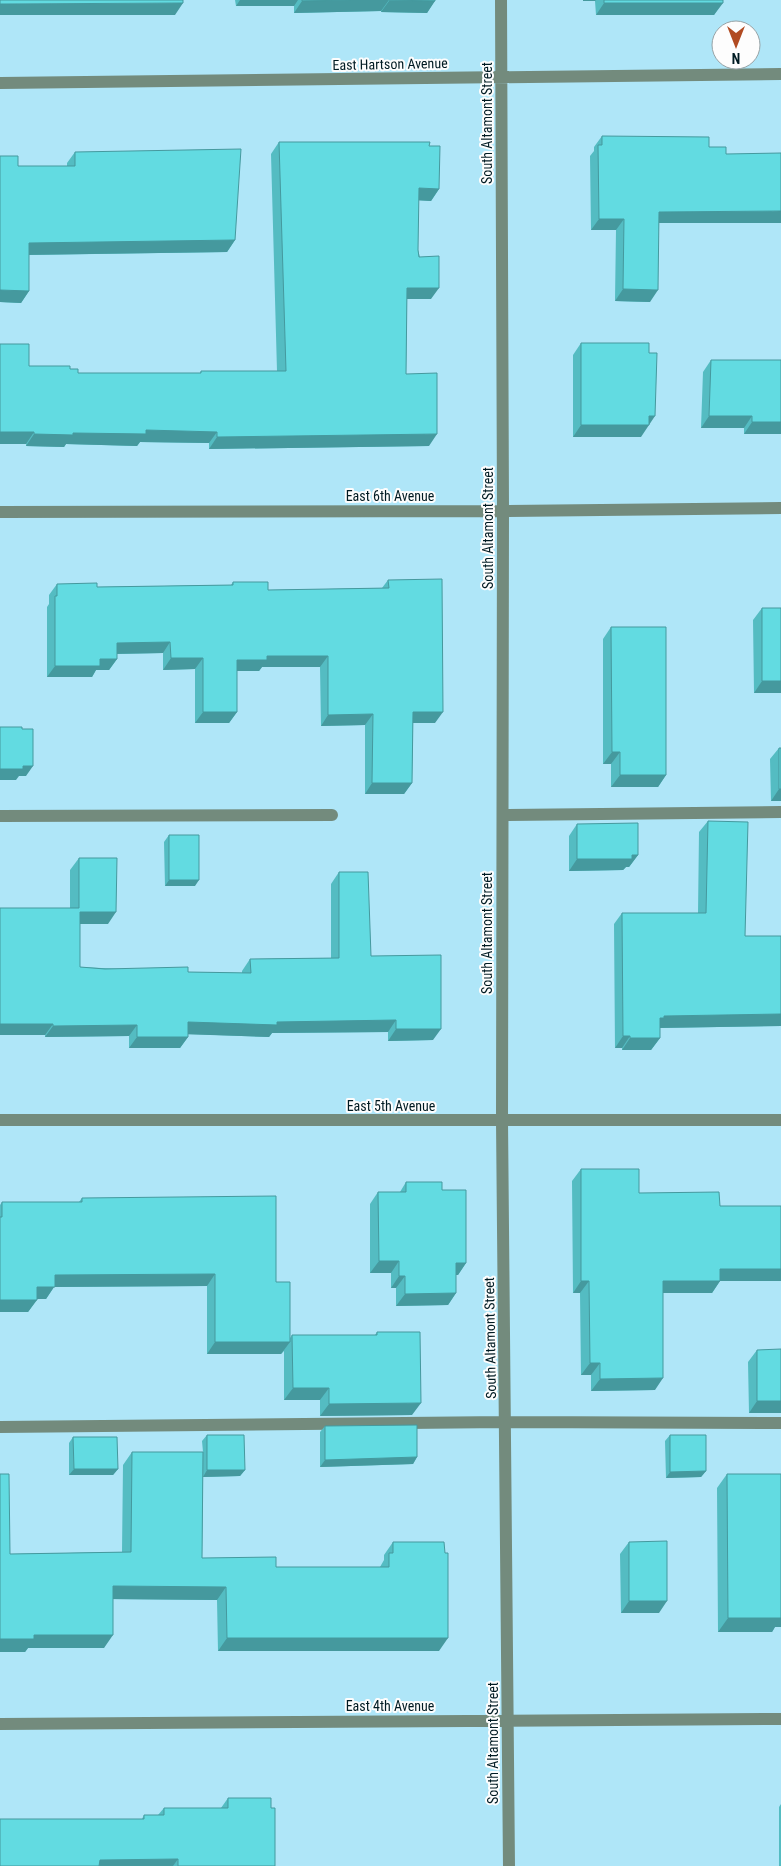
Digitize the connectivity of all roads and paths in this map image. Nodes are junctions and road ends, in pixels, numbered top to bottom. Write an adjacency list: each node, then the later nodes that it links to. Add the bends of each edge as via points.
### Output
1 (501, 0): 3 (street, South Altamont Street)
2 (781, 74): 3 (street, East Hartson Avenue)
3 (503, 78): 4 (street, East Hartson Avenue); 6 (street, South Altamont Street)
4 (0, 83)
5 (781, 508): 6 (street, East 6th Avenue)
6 (503, 511): 7 (street, East 6th Avenue); 10 (street, South Altamont Street)
7 (0, 512)
8 (781, 812): 10 (street)
9 (332, 815): 11 (street)
10 (503, 815): 14 (street, South Altamont Street)
11 (0, 816)
12 (0, 1120): 14 (street, East 5th Avenue)
13 (781, 1120): 14 (street, East 5th Avenue)
14 (502, 1121): 15 (street, South Altamont Street)
15 (506, 1422): 16 (street); 17 (street); 19 (street, South Altamont Street)
16 (781, 1423)
17 (0, 1428)
18 (781, 1719): 19 (street, East 4th Avenue)
19 (508, 1720): 20 (street, East 4th Avenue); 21 (street, South Altamont Street)
20 (0, 1724)
21 (509, 1866)

